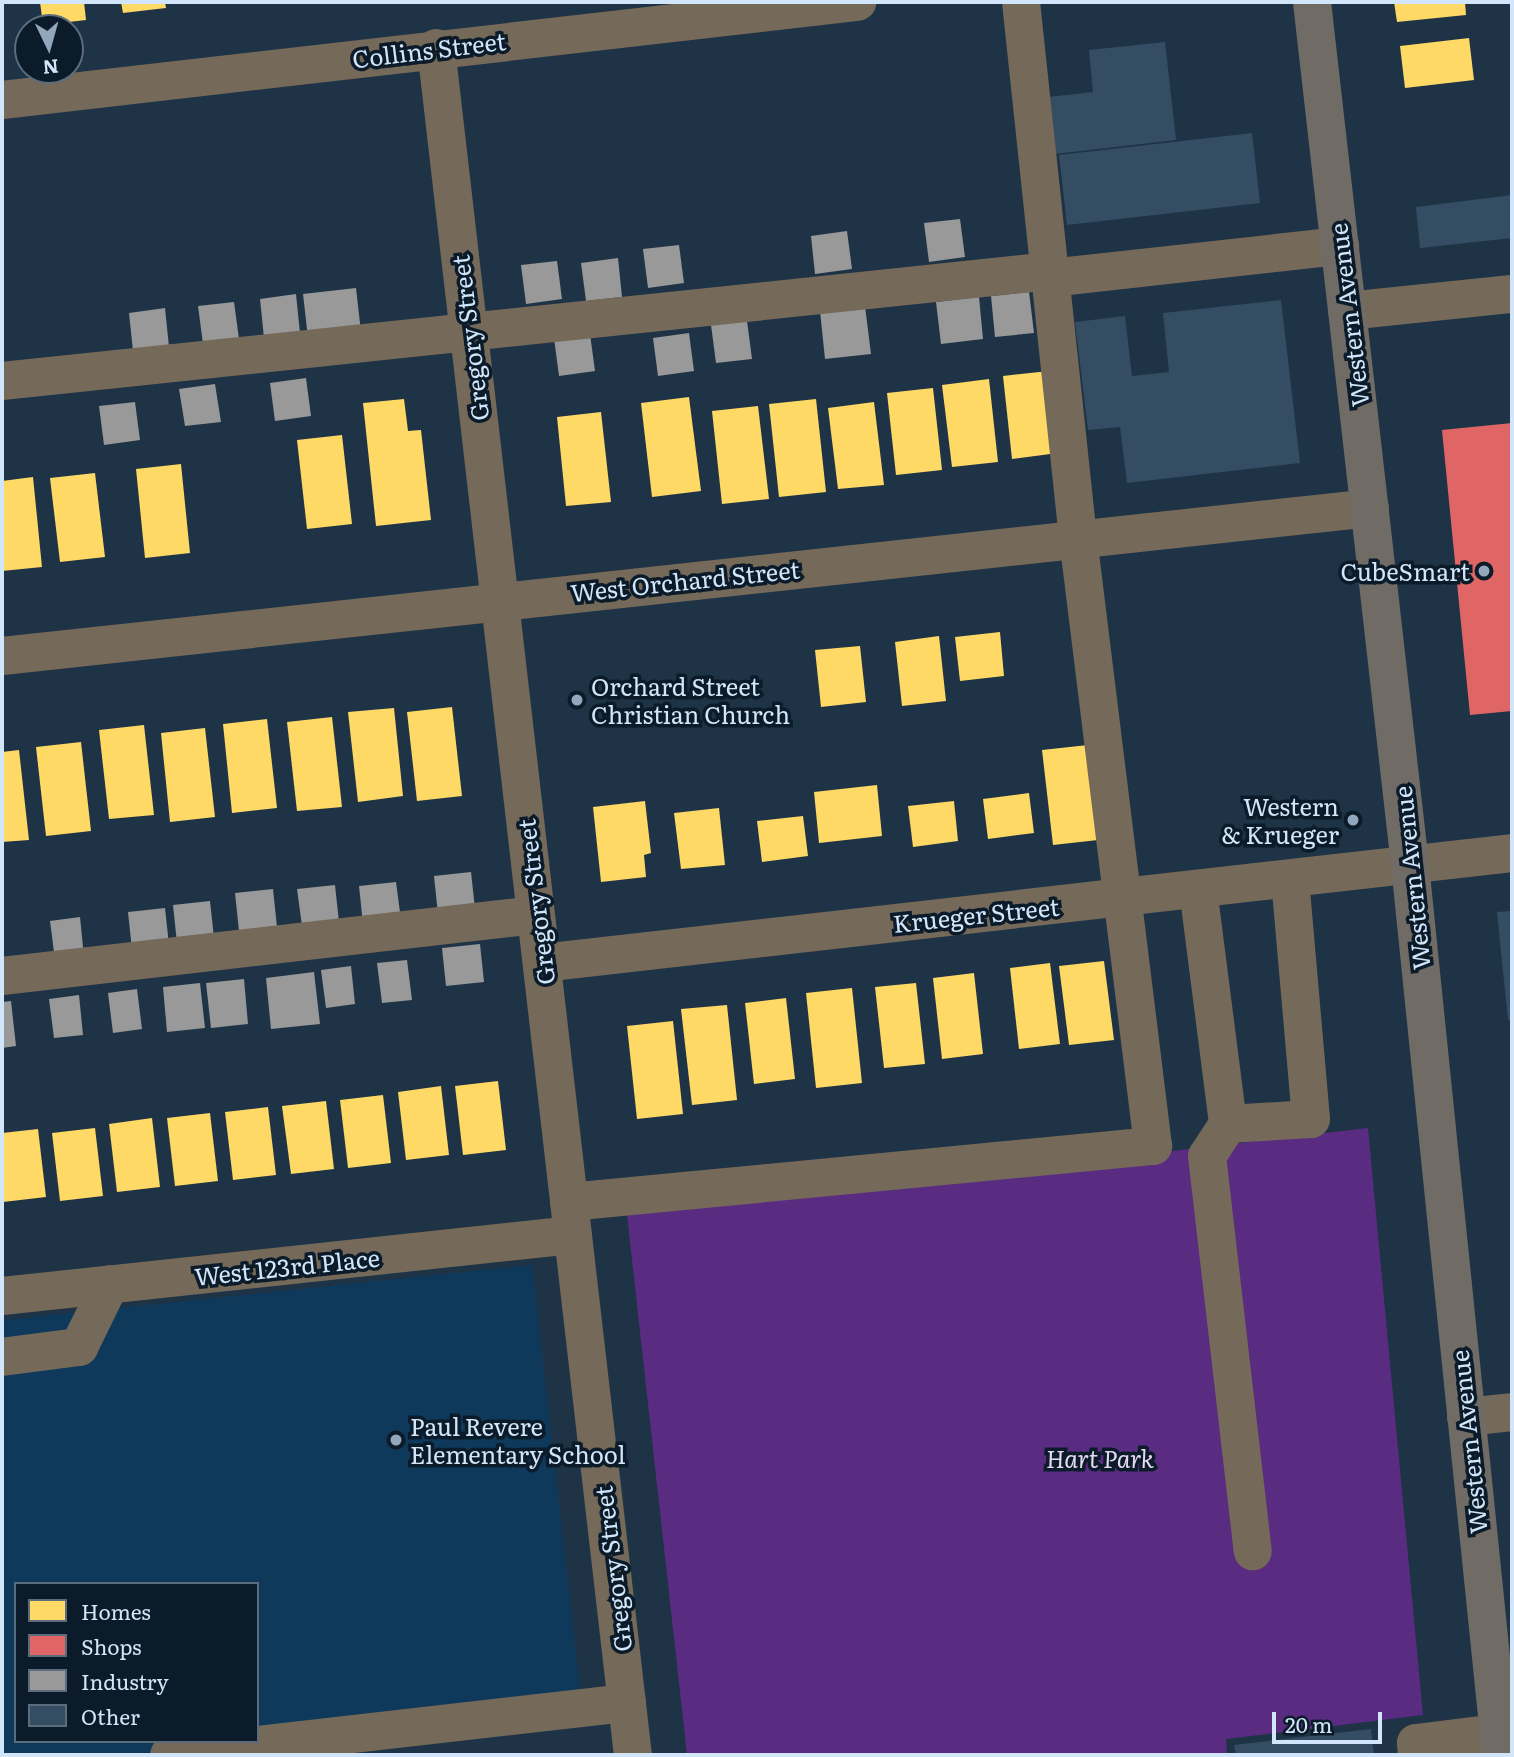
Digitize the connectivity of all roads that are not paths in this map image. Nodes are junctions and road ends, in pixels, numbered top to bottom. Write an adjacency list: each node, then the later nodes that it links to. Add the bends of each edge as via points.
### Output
1 (857, 2): 4 (street, Collins Street)
2 (1021, 2): 7 (street)
3 (1312, 2): 6 (main road, Western Avenue)
4 (436, 48): 5 (street, Collins Street); 10 (street, Gregory Street)
5 (2, 100)
6 (1340, 246): 7 (street); 9 (main road, Western Avenue)
7 (1050, 275): 10 (street); 13 (street)
8 (1512, 294): 9 (street)
9 (1347, 311): 12 (main road, Western Avenue)
10 (469, 335): 11 (street); 14 (street, Gregory Street)
11 (2, 381)
12 (1370, 508): 13 (street, West Orchard Street); 17 (main road, Western Avenue)
13 (1078, 538): 14 (street, West Orchard Street); 20 (street)
14 (499, 599): 15 (street, West Orchard Street); 21 (street, Gregory Street)
15 (2, 656)
16 (1512, 853): 17 (street)
17 (1410, 865): 18 (street, Krueger Street); 30 (main road, Western Avenue)
18 (1290, 879): 19 (street, Krueger Street); 24 (street, via 1311,1119)
19 (1198, 889): 20 (street, Krueger Street); 24 (street)
20 (1121, 897): 22 (street, Krueger Street); 25 (street, West 123rd Place, via 1153,1146)
21 (536, 915): 22 (street, Gregory Street); 23 (street)
22 (542, 963): 25 (street, Gregory Street)
23 (2, 976)
24 (1228, 1125): 31 (street, via 1207,1156)
25 (571, 1219): 26 (street, West 123rd Place); 32 (street, Gregory Street)
26 (110, 1284): 27 (street, West 123rd Place); 28 (street, via 79,1347)
27 (2, 1296)
28 (2, 1357)
29 (1512, 1412): 30 (street)
30 (1466, 1417): 33 (main road, Western Avenue)
31 (1253, 1551)
32 (627, 1703): 34 (street); 35 (street, Gregory Street)
33 (1500, 1744): 36 (street, via 1416,1742)
34 (169, 1755)
35 (633, 1755)
36 (1417, 1755)

